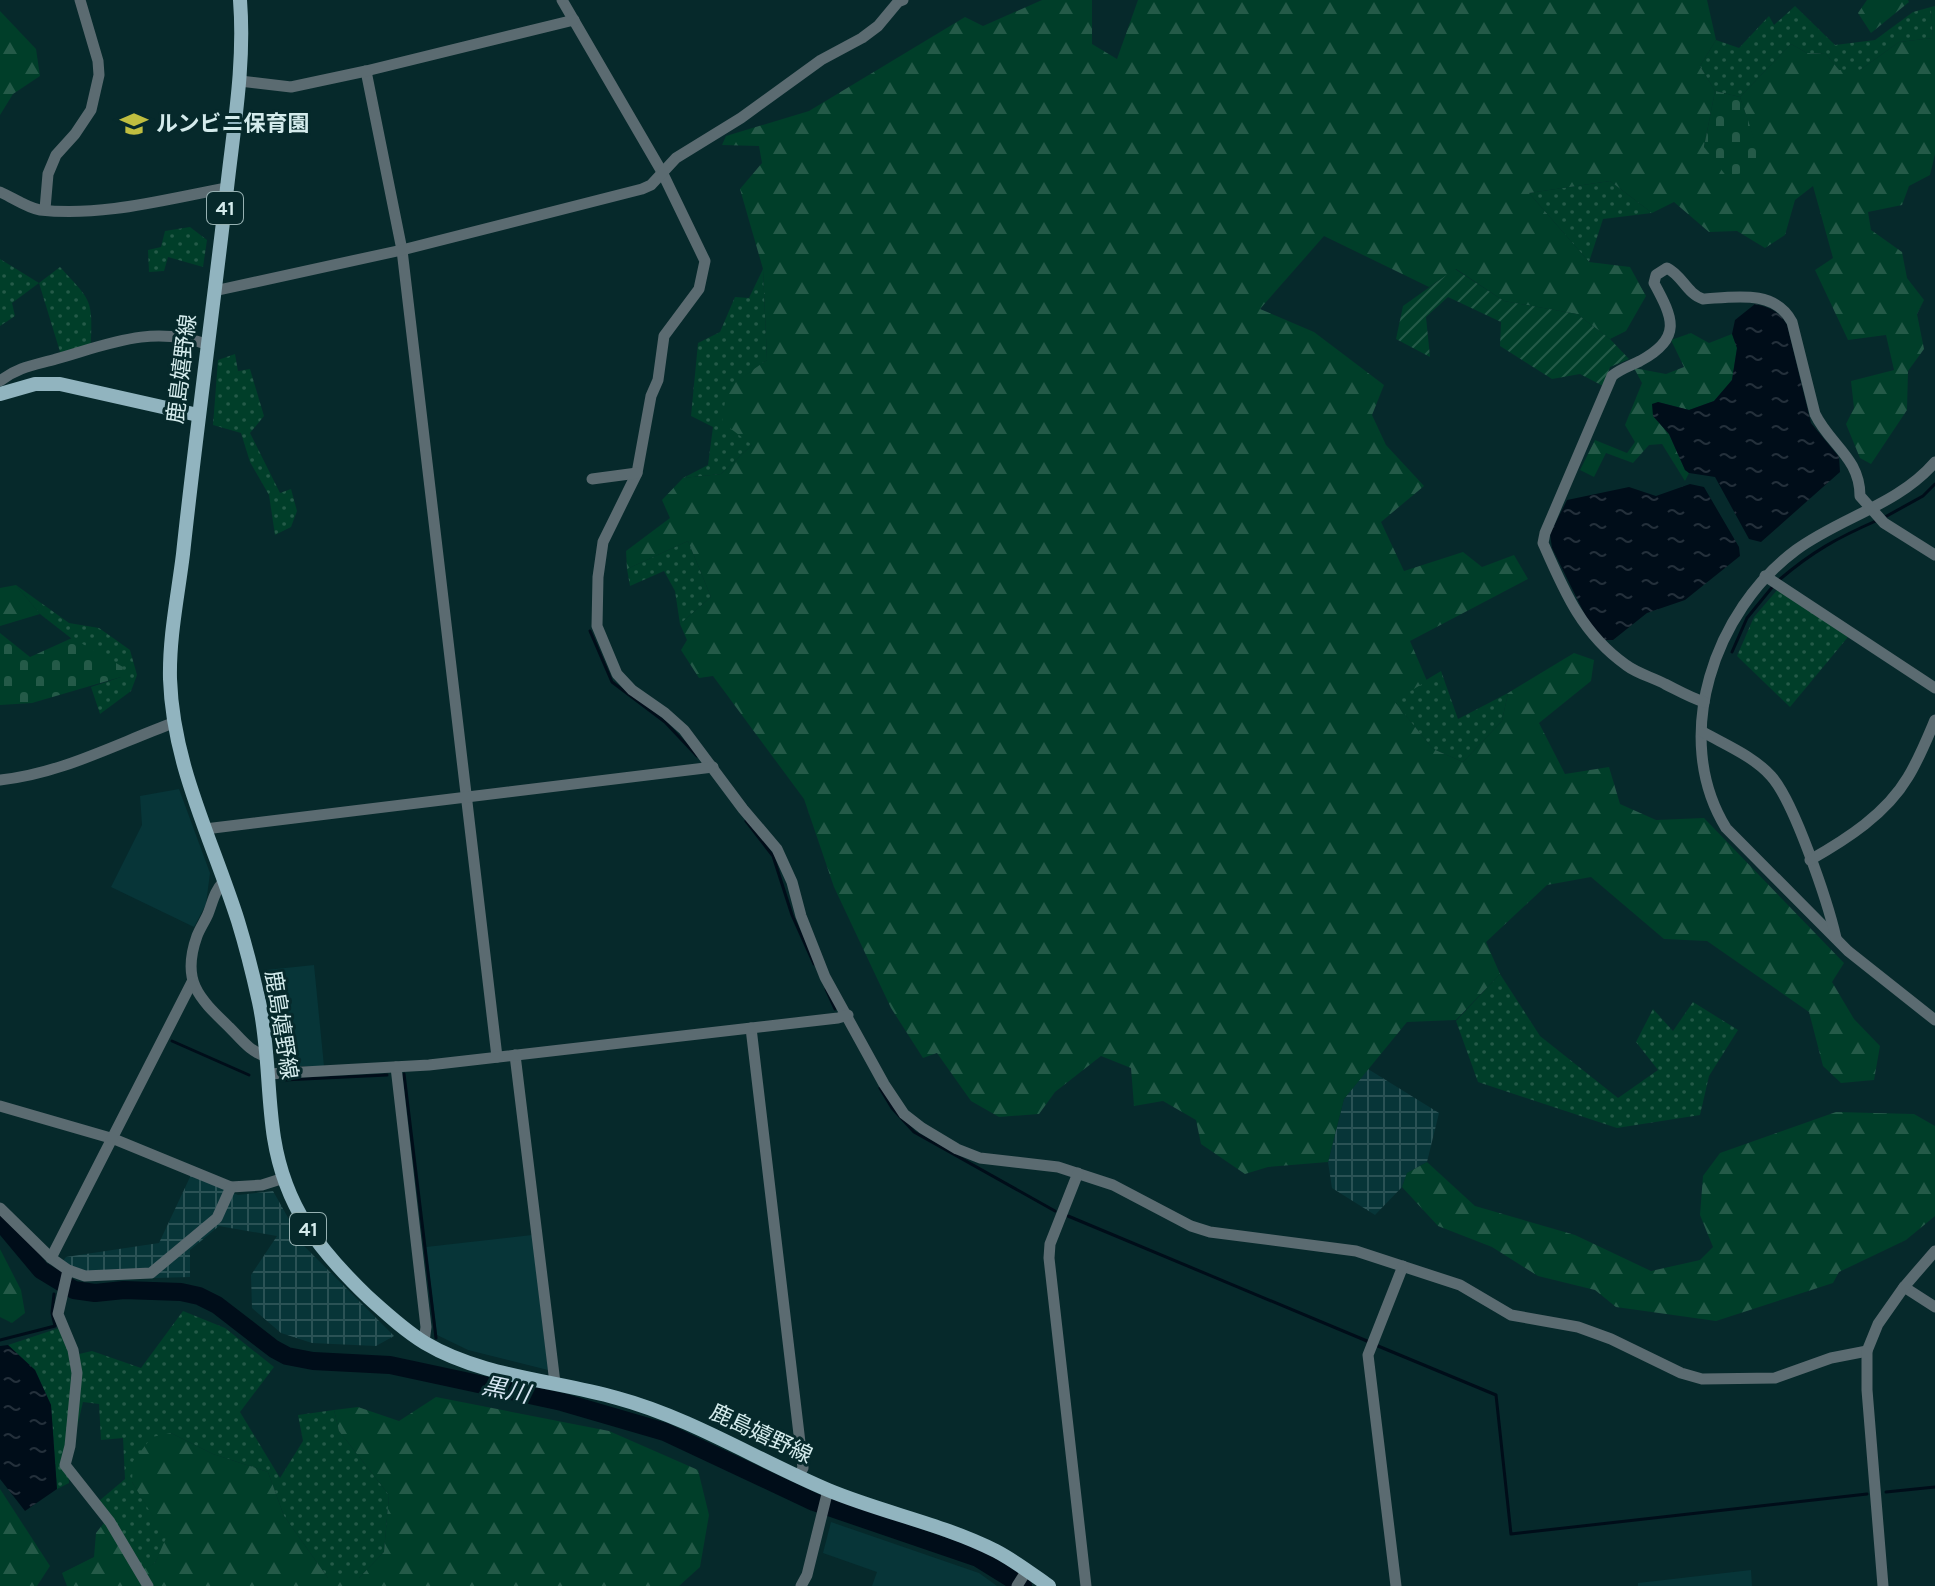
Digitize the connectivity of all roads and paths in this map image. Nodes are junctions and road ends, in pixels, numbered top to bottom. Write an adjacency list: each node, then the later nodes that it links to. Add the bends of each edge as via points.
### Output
1 (80, 0): 11 (street, via 99,75 91,110 48,174)
2 (240, 0): 7 (main road, 鹿島嬉野線 / 41)
3 (562, 0): 5 (street)
4 (903, 0): 8 (street, via 862,38 821,60)
5 (574, 20): 6 (street); 8 (street)
6 (366, 71): 7 (street, via 291,87); 12 (street)
7 (240, 81): 9 (main road, 鹿島嬉野線 / 41)
8 (662, 172): 12 (street, via 651,185 622,196); 19 (street, via 705,270 699,289 664,336)
9 (227, 188): 11 (street, via 114,209); 13 (main road, 鹿島嬉野線 / 41)
10 (0, 192): 11 (street)
11 (45, 209)
12 (402, 250): 13 (street); 31 (street)
13 (214, 291): 14 (main road, 鹿島嬉野線 / 41)
14 (206, 344): 15 (street, via 159,336 120,339 17,368); 17 (main road, 鹿島嬉野線 / 41)
15 (0, 381)
16 (0, 394): 17 (main road, via 35,384 60,384)
17 (198, 415): 27 (main road, 鹿島嬉野線 / 41, via 170,657)
18 (1935, 462): 21 (street, via 1920,479)
19 (637, 473): 20 (street); 29 (street, via 603,542 597,626 617,674 684,730)
20 (592, 479)
21 (1870, 509): 22 (street); 23 (street, via 1827,530); 25 (street, via 1860,496 1856,468 1815,414 1787,312 1752,296 1703,299 1675,272 1667,268 1656,275 1654,283 1670,312 1667,340 1612,376 1543,543 1594,639 1627,666)
22 (1935, 555)
23 (1765, 576): 24 (street); 25 (street, via 1737,613 1714,660)
24 (1935, 688)
25 (1704, 702): 28 (street)
26 (1935, 720): 33 (street, via 1907,778 1888,802 1861,828)
27 (173, 723): 30 (street, via 56,769); 32 (main road, 鹿島嬉野線 / 41)
28 (1703, 732): 33 (street, via 1769,773 1782,789); 35 (street, via 1705,779 1726,828)
29 (713, 767): 31 (street); 37 (street, via 777,849 825,977)
30 (0, 780)
31 (466, 799): 32 (street); 42 (street)
32 (205, 829): 34 (main road, 鹿島嬉野線 / 41)
33 (1810, 860): 35 (street)
34 (224, 881): 36 (street, via 214,891 197,936 189,968); 41 (main road, 鹿島嬉野線 / 41, via 251,966)
35 (1836, 939): 38 (street)
36 (192, 982): 41 (street, via 202,1001 255,1053); 46 (street)
37 (848, 1015): 39 (street); 47 (street, via 884,1084 904,1114 922,1128 980,1158)
38 (1935, 1020)
39 (751, 1028): 40 (street); 60 (street, via 803,1468)
40 (515, 1055): 42 (street); 59 (street)
41 (267, 1057): 44 (main road, 鹿島嬉野線 / 41)
42 (497, 1057): 43 (street)
43 (396, 1067): 44 (street); 57 (street)
44 (268, 1074): 48 (main road, 鹿島嬉野線 / 41)
45 (0, 1106): 46 (street)
46 (114, 1139): 49 (street); 52 (street)
47 (1078, 1173): 53 (street, via 1210,1232 1341,1249); 67 (street, via 1049,1258)
48 (284, 1178): 49 (street); 57 (main road, 鹿島嬉野線 / 41, via 314,1240 336,1267 400,1327)
49 (231, 1187): 54 (street, via 217,1218 151,1273)
50 (0, 1208): 52 (street)
51 (1935, 1251): 55 (street)
52 (51, 1258): 54 (street)
53 (1403, 1266): 58 (street, via 1460,1285 1511,1315 1578,1327 1702,1379 1775,1378); 68 (street, via 1368,1355)
54 (68, 1272): 63 (street, via 58,1314 77,1373 65,1465 110,1522)
55 (1904, 1287): 56 (street); 58 (street)
56 (1935, 1307)
57 (424, 1342): 59 (main road, 鹿島嬉野線 / 41, via 485,1368)
58 (1867, 1351): 69 (street)
59 (555, 1383): 60 (main road, 鹿島嬉野線 / 41, via 670,1416)
60 (799, 1475): 61 (main road, 鹿島嬉野線 / 41)
61 (828, 1490): 62 (main road, 鹿島嬉野線 / 41, via 967,1538); 64 (street)
62 (1027, 1570): 65 (street); 66 (main road, 鹿島嬉野線 / 41)
63 (148, 1586)
64 (801, 1586)
65 (1017, 1586)
66 (1049, 1586)
67 (1086, 1586)
68 (1396, 1586)
69 (1883, 1586)

